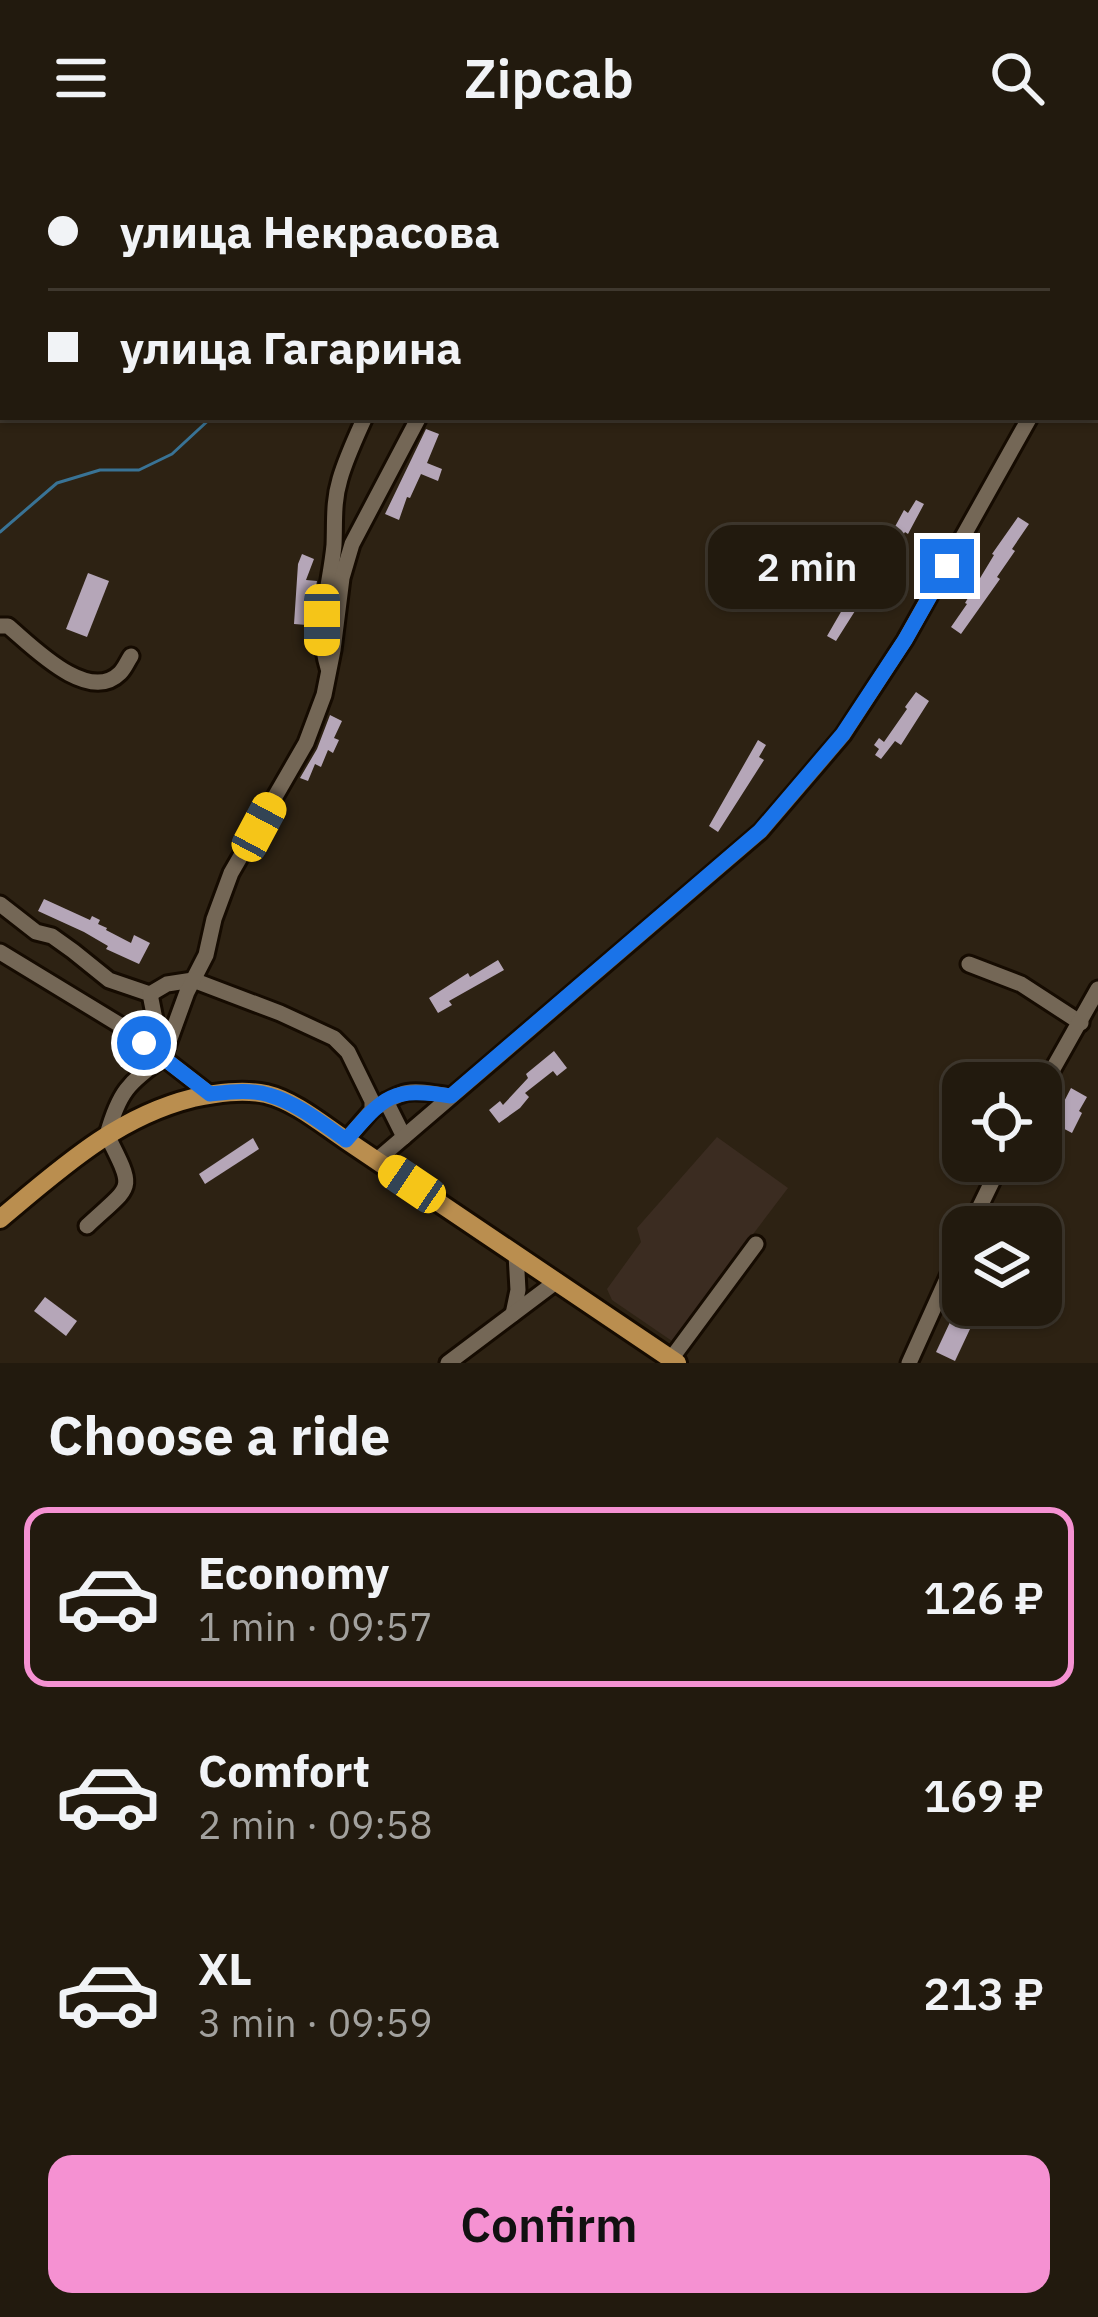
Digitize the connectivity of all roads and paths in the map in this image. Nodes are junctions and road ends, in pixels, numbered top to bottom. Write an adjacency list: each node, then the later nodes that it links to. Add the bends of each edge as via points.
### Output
1 (364, 420): 6 (street, via 334,504 322,620)
2 (417, 420): 6 (street, via 352,544)
3 (1028, 420): 17 (street, via 843,734 760,831)
4 (0, 626): 5 (street, via 80,679 109,680)
5 (131, 656)
6 (329, 671): 10 (street, via 306,743 231,873)
7 (0, 904): 12 (street, via 109,980)
8 (0, 952): 14 (street)
9 (969, 964): 13 (street, via 1021,984)
10 (193, 980): 12 (street); 14 (street); 18 (street, via 334,1038)
11 (1098, 989): 13 (street)
12 (150, 994): 14 (street)
13 (1081, 1023): 15 (street)
14 (163, 1058): 16 (street); 19 (street, via 116,1102)
15 (1058, 1062)
16 (210, 1094): 19 (main road, via 143,1114); 21 (main road, via 269,1094)
17 (451, 1096): 18 (street, via 415,1090); 20 (street)
18 (379, 1106): 20 (street); 21 (street)
19 (107, 1135): 23 (main road); 24 (street, via 128,1177 126,1190)
20 (404, 1137): 22 (street)
21 (346, 1140): 22 (main road)
22 (377, 1160): 26 (main road)
23 (0, 1219)
24 (87, 1226)
25 (756, 1244): 30 (street)
26 (516, 1254): 27 (main road); 29 (street)
27 (557, 1281): 29 (street); 30 (main road)
28 (942, 1290): 32 (street)
29 (513, 1314): 31 (street)
30 (674, 1361)
31 (448, 1363)
32 (909, 1363)

